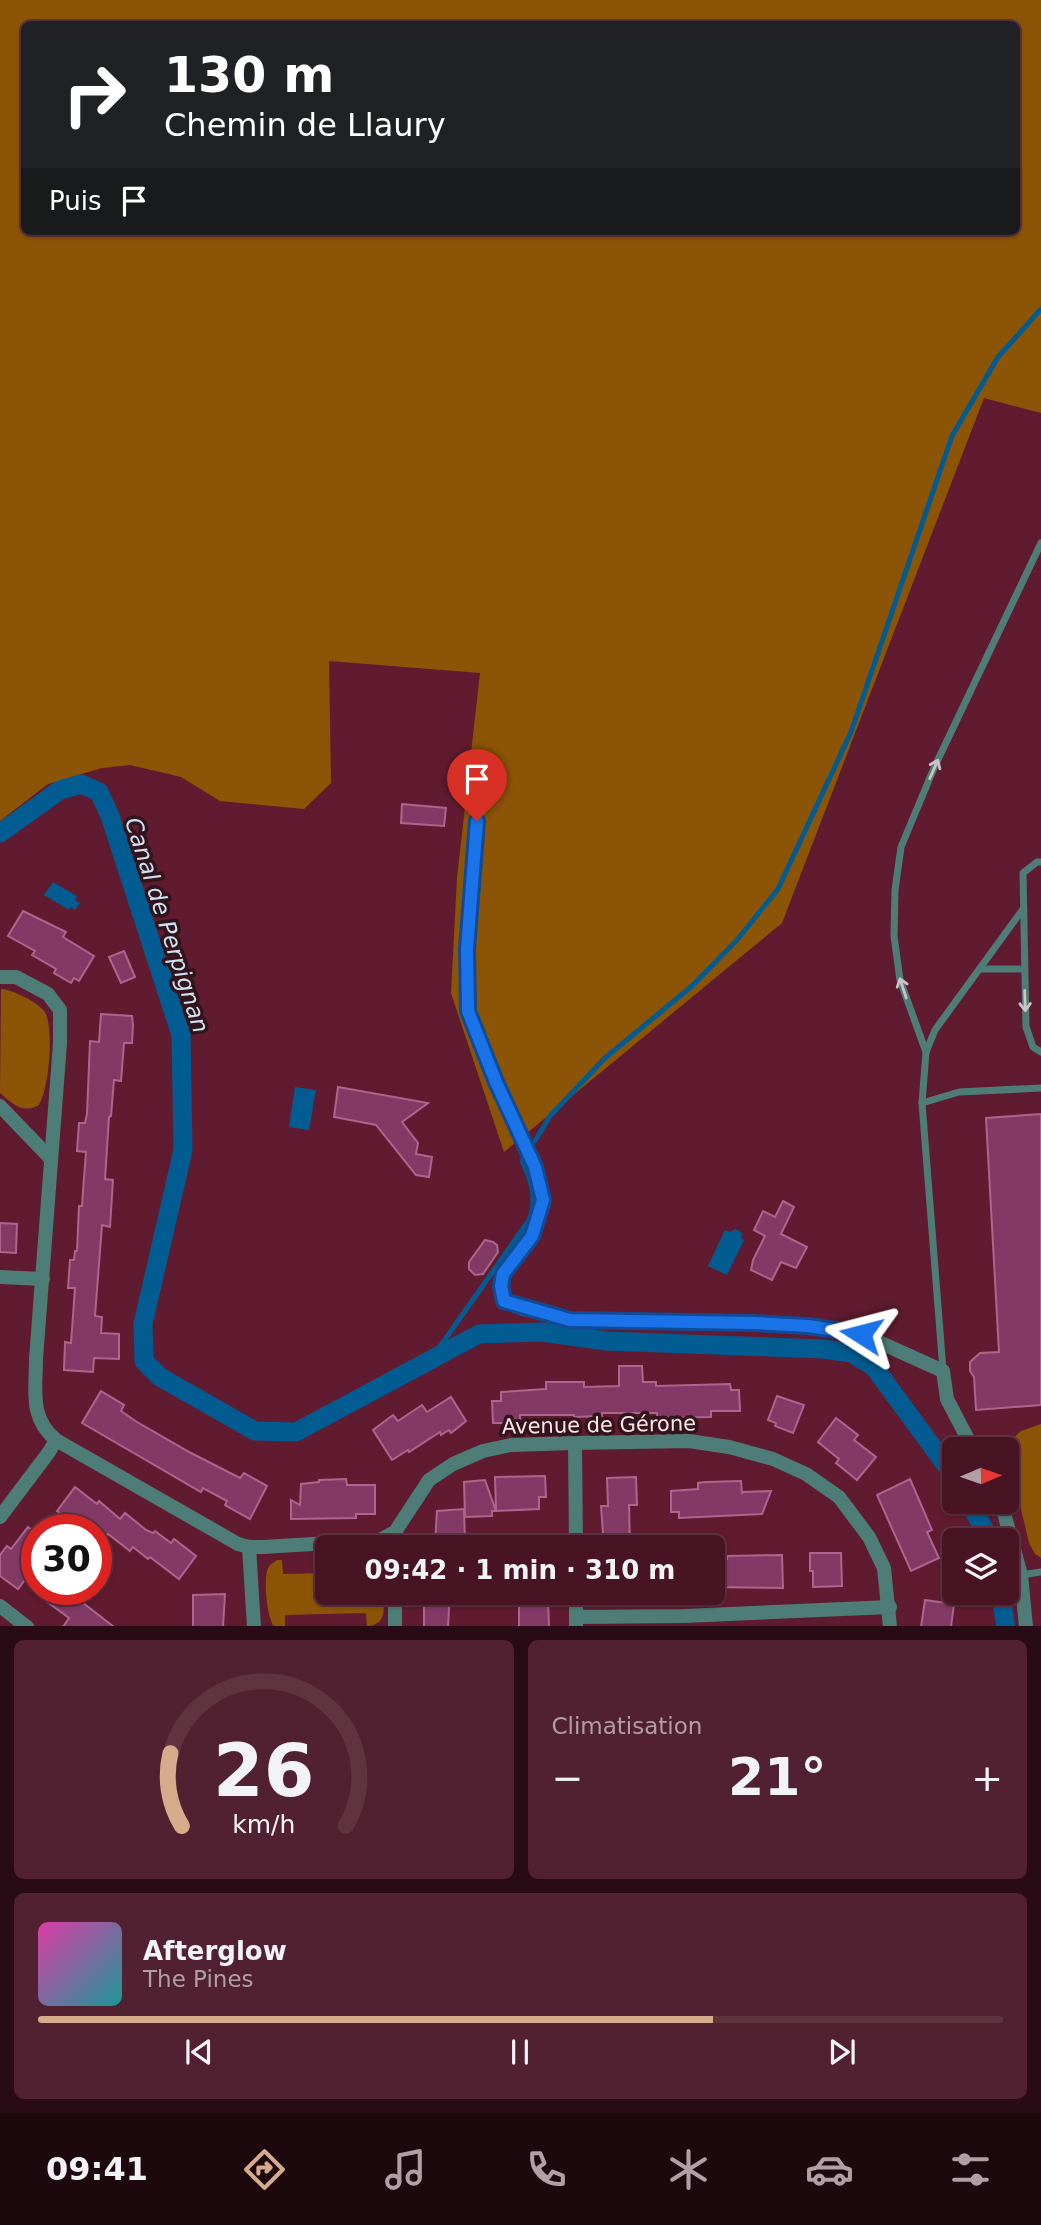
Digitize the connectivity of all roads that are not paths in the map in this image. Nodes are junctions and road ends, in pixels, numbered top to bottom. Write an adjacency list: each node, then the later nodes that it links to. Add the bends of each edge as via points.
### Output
1 (1041, 543): 8 (lane, one-way to 1, via 900,980 894,936 901,847)
2 (480, 794): 16 (street, via 469,911 468,1011 535,1167 543,1200 532,1236 503,1274 504,1301 570,1320 754,1323 861,1334)
3 (1041, 862): 4 (lane, via 1023,873)
4 (1023, 909): 5 (lane); 6 (lane)
5 (980, 969): 6 (lane); 8 (lane, via 935,1030)
6 (1024, 969): 9 (lane, one-way to 9, via 1026,1027 1033,1047)
7 (0, 977): 13 (street, via 16,977 48,994 60,1010)
8 (926, 1052): 11 (lane)
9 (1041, 1052)
10 (1041, 1088): 11 (lane, via 959,1093)
11 (922, 1103): 16 (lane)
12 (0, 1106): 13 (street)
13 (51, 1159): 15 (street)
14 (0, 1277): 15 (street)
15 (43, 1279): 18 (street, via 35,1409 44,1431)
16 (943, 1371): 17 (street, via 947,1399)
17 (966, 1437)
18 (55, 1440): 21 (street); 25 (street)
19 (575, 1443): 22 (street, Avenue de Gérone, via 511,1445 453,1464 429,1480); 23 (street); 30 (street, Avenue de Gérone, via 689,1441 773,1459 806,1474 839,1497 869,1537 884,1568)
20 (1004, 1514): 27 (street)
21 (0, 1517)
22 (398, 1535)
23 (576, 1535)
24 (315, 1544): 25 (street, Avenue de Gérone)
25 (249, 1547): 34 (street)
26 (1041, 1572): 27 (lane)
27 (1021, 1575): 37 (street)
28 (395, 1605): 35 (street)
29 (0, 1606): 33 (street)
30 (890, 1607): 31 (street); 36 (street, Avenue de Gérone)
31 (684, 1621): 32 (street)
32 (576, 1622)
33 (27, 1626)
34 (254, 1626)
35 (395, 1626)
36 (890, 1626)
37 (1026, 1626)

